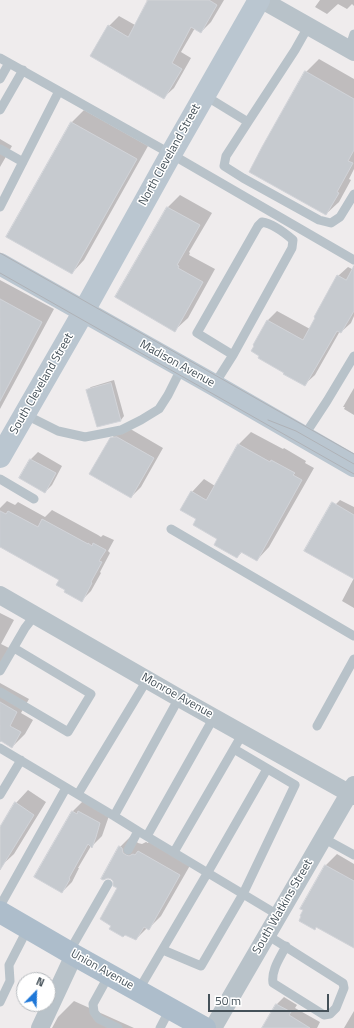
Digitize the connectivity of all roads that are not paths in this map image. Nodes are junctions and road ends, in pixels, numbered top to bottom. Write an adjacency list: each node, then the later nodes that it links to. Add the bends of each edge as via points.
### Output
1 (258, 0): 10 (main road, North Cleveland Street)
2 (262, 0): 3 (street)
3 (308, 27): 4 (street); 12 (lane)
4 (352, 45)
5 (0, 58): 6 (lane)
6 (9, 63): 7 (lane); 8 (lane)
7 (23, 70): 9 (lane); 11 (lane)
8 (0, 79)
9 (59, 91): 14 (lane); 15 (lane)
10 (204, 95): 12 (lane); 14 (main road, North Cleveland Street)
11 (0, 110)
12 (248, 122): 16 (lane, via 226,156 224,166 319,220 331,222 340,217)
13 (0, 149): 15 (lane)
14 (171, 154): 18 (lane); 20 (main road, North Cleveland Street)
15 (23, 162): 17 (lane)
16 (354, 194)
17 (0, 207)
18 (354, 260)
19 (0, 264): 20 (main road, Madison Avenue)
20 (84, 311): 23 (main road, Madison Avenue); 25 (main road, South Cleveland Street)
21 (233, 355): 21 (lane, via 292,248 293,240 268,223 262,222 258,226 197,333); 24 (lane)
22 (354, 356): 26 (lane)
23 (182, 367): 24 (main road, Madison Avenue); 25 (lane, via 159,408 121,430 85,437 58,431)
24 (214, 385): 26 (main road, Madison Avenue)
25 (24, 414): 27 (main road, South Cleveland Street)
26 (304, 436): 28 (main road, Madison Avenue)
27 (3, 444)
28 (354, 466)
29 (0, 479): 30 (lane)
30 (34, 499)
31 (171, 529): 34 (lane)
32 (0, 595): 33 (street, Monroe Avenue)
33 (35, 615): 35 (lane); 38 (street, Monroe Avenue)
34 (354, 636)
35 (14, 648): 37 (lane); 39 (lane, via 91,694 68,732)
36 (354, 659): 42 (lane)
37 (0, 671)
38 (147, 680): 40 (street, Monroe Avenue); 50 (lane)
39 (0, 692)
40 (179, 698): 41 (street, Monroe Avenue); 52 (lane)
41 (214, 717): 43 (street, Monroe Avenue); 54 (lane)
42 (317, 726)
43 (243, 733): 45 (lane); 49 (street, Monroe Avenue)
44 (0, 748): 46 (lane)
45 (234, 749): 47 (lane); 57 (lane)
46 (21, 760): 48 (lane); 51 (lane)
47 (267, 769): 59 (lane); 61 (lane, via 295,785)
48 (66, 788): 50 (lane); 62 (lane)
49 (352, 792): 55 (street, South Watkins Street)
50 (78, 794): 52 (lane)
51 (0, 795)
52 (114, 816): 53 (lane)
53 (138, 830): 54 (lane); 56 (lane)
54 (147, 836): 57 (lane)
55 (324, 838): 58 (lane); 64 (street, South Watkins Street)
56 (128, 850)
57 (174, 852): 59 (lane)
58 (354, 855)
59 (208, 872): 61 (lane); 68 (lane)
60 (108, 884): 69 (lane)
61 (243, 894): 64 (lane); 68 (lane, via 201,966)
62 (0, 906)
63 (0, 912): 65 (main road, Union Avenue)
64 (278, 915): 66 (street, South Watkins Street)
65 (28, 928): 69 (main road, Union Avenue); 72 (lane, via 9,965 10,981)
66 (267, 935): 67 (lane); 78 (street, South Watkins Street)
67 (286, 946): 67 (lane, via 343,982 344,988 339,1002 330,1014 324,1015 273,983 274,969)
68 (163, 950): 71 (lane)
69 (72, 953): 70 (main road, Union Avenue); 74 (street)
70 (109, 975): 71 (main road, Union Avenue); 75 (lane, via 94,1004 94,1012 99,1019)
71 (138, 990): 73 (main road, Union Avenue)
72 (0, 1002)
73 (170, 1009): 76 (lane); 77 (main road, Union Avenue)
74 (40, 1028)
75 (118, 1028)
76 (160, 1028)
77 (205, 1028)
78 (212, 1028)

